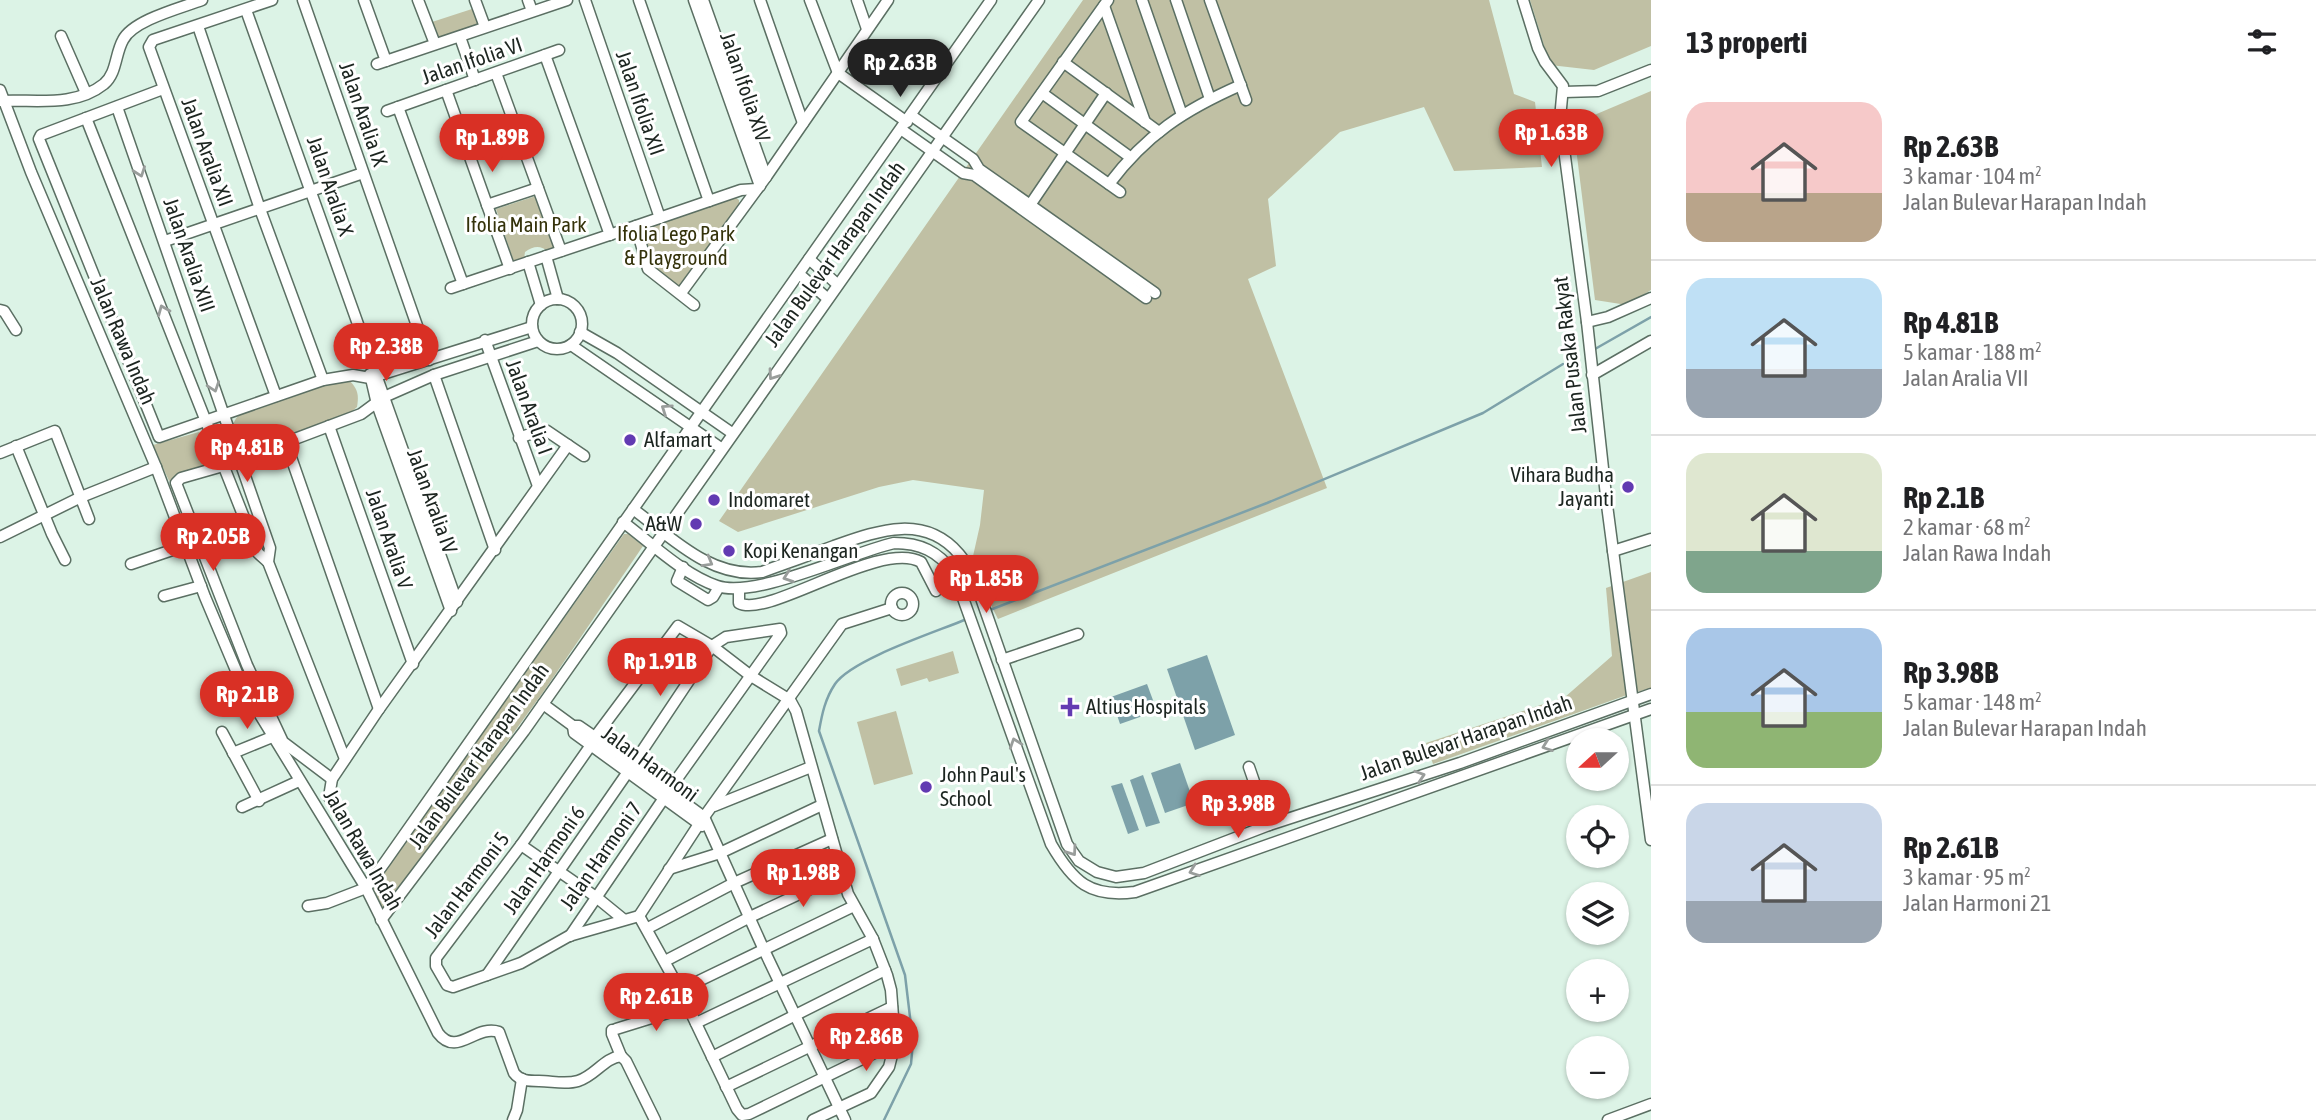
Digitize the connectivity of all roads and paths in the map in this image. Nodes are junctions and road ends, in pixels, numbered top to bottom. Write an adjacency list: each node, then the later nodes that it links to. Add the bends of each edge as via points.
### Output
1 (202, 0): 24 (street)
2 (272, 0): 25 (street, Jalan Aralia XII)
3 (303, 0): 65 (street, Jalan Aralia IX)
4 (364, 0): 32 (street, via 382,62)
5 (418, 0): 32 (street)
6 (475, 0): 28 (street)
7 (528, 0): 26 (street)
8 (567, 0): 26 (street)
9 (584, 0): 75 (street, Jalan Ifolia XII)
10 (639, 0): 71 (street)
11 (694, 0): 66 (street, Jalan Ifolia XIV)
12 (704, 0): 66 (street, Jalan Ifolia XIV)
13 (760, 0): 57 (street)
14 (810, 0): 38 (street)
15 (857, 0): 29 (street)
16 (888, 0): 29 (street)
17 (991, 0): 55 (street, Jalan Bulevar Harapan Indah)
18 (1039, 0): 60 (street, Jalan Bulevar Harapan Indah)
19 (1142, 0): 53 (street)
20 (1176, 0): 48 (street)
21 (1210, 0): 40 (street)
22 (1523, 0): 43 (street, via 1538,48 1561,80)
23 (1106, 3): 35 (street); 56 (street)
24 (181, 4): 44 (street, via 136,26 124,37 111,76)
25 (246, 10): 27 (street, Jalan Aralia XII); 69 (street, Jalan Aralia X)
26 (532, 11): 28 (street)
27 (198, 26): 41 (street, Jalan Aralia XII, via 150,42); 74 (street)
28 (485, 27): 31 (street)
29 (867, 29): 38 (street)
30 (61, 36): 44 (street)
31 (460, 37): 32 (street); 39 (street)
32 (435, 44)
33 (559, 50): 34 (street, Jalan Ifolia VI)
34 (545, 55): 37 (street, Jalan Ifolia VI); 78 (street)
35 (1063, 62): 45 (street); 46 (street)
36 (1651, 70): 43 (street, via 1598,91)
37 (496, 73): 39 (street, Jalan Ifolia VI); 68 (street)
38 (838, 73): 55 (street); 57 (street)
39 (475, 80): 42 (street, Jalan Ifolia VI)
40 (1241, 85): 48 (street); 49 (street)
41 (163, 89): 50 (street); 76 (street, Jalan Aralia XII)
42 (446, 90): 51 (street, Jalan Ifolia VI); 72 (street)
43 (1564, 92): 97 (street, Jalan Pusaka Rakyat, via 1560,118)
44 (86, 93): 47 (street, via 51,102)
45 (1042, 93): 58 (street); 62 (street, via 1021,122)
46 (1106, 93): 56 (street); 58 (street)
47 (1, 97): 127 (street, Jalan Rawa Indah)
48 (1210, 99): 53 (street)
49 (1246, 100)
50 (117, 107): 54 (street); 79 (street, Jalan Aralia XIII, one-way to 79)
51 (398, 107): 52 (street, Jalan Ifolia VI); 86 (street)
52 (387, 111)
53 (1182, 115): 59 (street)
54 (86, 118): 115 (street, one-way to 54); 115 (street, via 38,139 156,435 163,438)
55 (907, 122): 60 (street); 61 (street); 82 (street, Jalan Bulevar Harapan Indah)
56 (1145, 122): 59 (street)
57 (803, 123): 66 (street)
58 (1085, 124): 62 (street); 63 (street)
59 (1158, 132): 63 (street)
60 (943, 138): 61 (street, Jalan Bulevar Harapan Indah); 64 (street, via 973,159)
61 (933, 152): 64 (street, via 962,173); 87 (street, Jalan Bulevar Harapan Indah)
62 (1065, 153): 67 (street); 73 (street)
63 (1130, 157): 67 (street)
64 (976, 172): 73 (street)
65 (363, 173): 69 (street); 106 (street, Jalan Aralia IX)
66 (761, 184): 71 (street); 89 (street)
67 (1109, 184): 70 (street)
68 (538, 188): 72 (street); 80 (street)
69 (312, 190): 74 (street); 109 (street, Jalan Aralia X)
70 (1120, 192)
71 (709, 201): 75 (street)
72 (487, 205): 84 (street)
73 (1027, 208): 90 (street)
74 (260, 209): 76 (street); 110 (street)
75 (660, 218): 77 (street)
76 (213, 224): 79 (street); 111 (street, Jalan Aralia XII)
77 (636, 226): 78 (street); 89 (street, via 648,269)
78 (610, 235): 80 (street)
79 (165, 241): 114 (street, Jalan Aralia XIII, one-way to 114)
80 (561, 251): 81 (street)
81 (546, 257): 83 (street); 93 (street)
82 (809, 259): 85 (street, Jalan Bulevar Harapan Indah); 87 (street)
83 (528, 262): 84 (street); 95 (street)
84 (510, 269): 86 (street)
85 (799, 274): 91 (street); 113 (street, Jalan Bulevar Harapan Indah)
86 (463, 284): 88 (street)
87 (838, 284): 91 (street, Jalan Bulevar Harapan Indah)
88 (451, 288)
89 (681, 293): 94 (street)
90 (1151, 295)
91 (827, 298): 118 (street, Jalan Bulevar Harapan Indah, one-way to 118)
92 (1651, 298): 97 (street)
93 (558, 299): 95 (street); 100 (street, via 580,314)
94 (694, 304)
95 (541, 305): 98 (street)
96 (1, 308): 99 (street)
97 (1587, 322): 108 (street, Jalan Pusaka Rakyat)
98 (532, 327): 101 (street); 102 (street)
99 (16, 330)
100 (580, 332): 104 (street); 113 (street)
101 (485, 340): 105 (street, Jalan Aralia I); 106 (street)
102 (538, 341): 104 (street, via 554,349); 105 (street)
103 (1651, 341): 108 (street)
104 (571, 345): 117 (street, one-way to 104)
105 (491, 355): 107 (street); 119 (street, Jalan Aralia I)
106 (429, 360): 109 (street)
107 (434, 375): 112 (street); 142 (street)
108 (1592, 375): 143 (street, Jalan Pusaka Rakyat)
109 (374, 377): 110 (street); 112 (street, Jalan Aralia IV)
110 (323, 380): 111 (street)
111 (276, 396): 114 (street)
112 (380, 400): 116 (street, via 361,414); 157 (street, Jalan Aralia IV)
113 (701, 411): 117 (street, Jalan Bulevar Harapan Indah); 118 (street)
114 (223, 415): 115 (street); 126 (street, Jalan Aralia XIII)
115 (206, 419): 128 (street)
116 (329, 426): 120 (street); 162 (street, Jalan Aralia V)
117 (691, 426): 123 (street); 131 (street, Jalan Bulevar Harapan Indah)
118 (732, 433): 123 (street, Jalan Bulevar Harapan Indah)
119 (519, 438): 121 (street, via 548,431); 129 (street, Jalan Aralia I)
120 (286, 443): 126 (street); 169 (street)
121 (568, 445): 125 (street); 129 (street)
122 (16, 446): 124 (street); 130 (street, via 55,431); 132 (street)
123 (721, 449): 135 (street, Jalan Bulevar Harapan Indah)
124 (0, 453)
125 (584, 456)
126 (239, 461): 128 (street); 147 (street, Jalan Aralia XIII, via 270,548)
127 (156, 467): 130 (street); 138 (street, Jalan Rawa Indah)
128 (223, 467): 147 (street, via 258,553); 181 (street, via 181,478 177,486 247,665 283,742)
129 (538, 486): 142 (street)
130 (81, 497): 132 (street); 133 (street)
131 (633, 509): 134 (street, Jalan Bulevar Harapan Indah); 135 (street, Jalan Bulevar Harapan Indah)
132 (46, 516): 136 (street); 144 (street)
133 (89, 519)
134 (623, 522): 139 (street); 201 (street, Jalan Bulevar Harapan Indah)
135 (664, 532): 139 (street, Jalan Bulevar Harapan Indah); 161 (street, Jalan Bulevar Harapan Indah, one-way to 161, via 710,565 746,574 877,531 905,527 929,531 949,544 968,566)
136 (0, 537)
137 (1651, 539): 143 (street)
138 (187, 545): 148 (street); 151 (street, Jalan Rawa Indah)
139 (654, 545): 149 (street); 167 (street, Jalan Bulevar Harapan Indah)
140 (876, 547): 141 (street, via 910,543); 146 (street); 150 (street, one-way to 150)
141 (926, 547): 145 (street); 171 (street, Jalan Bulevar Harapan Indah, via 954,573)
142 (495, 550): 157 (street)
143 (1613, 551): 166 (street, Jalan Pusaka Rakyat)
144 (65, 560)
145 (919, 560): 146 (street, via 902,556); 154 (street)
146 (880, 561): 156 (street)
147 (268, 562): 177 (street)
148 (131, 564)
149 (683, 567): 152 (street); 152 (street, via 677,581 708,600)
150 (766, 585): 153 (street); 156 (street)
151 (201, 586): 155 (street); 174 (street, Jalan Rawa Indah, via 243,687)
152 (719, 587): 153 (street)
153 (739, 589): 156 (street, via 742,606)
154 (936, 591)
155 (164, 596)
156 (770, 601)
157 (454, 607): 162 (street)
158 (892, 608): 165 (street, via 842,624)
159 (1078, 634): 161 (street)
160 (712, 646): 163 (street); 163 (street, Jalan Harmoni 7, via 726,637 780,630); 175 (street, Jalan Harmoni 5, via 677,627); 180 (street, Jalan Harmoni 6)
161 (1002, 660): 168 (street, Jalan Bulevar Harapan Indah)
162 (413, 664): 169 (street)
163 (751, 676): 165 (street); 183 (street, Jalan Harmoni 7)
164 (1651, 694): 166 (street, Jalan Bulevar Harapan Indah)
165 (790, 700): 178 (street); 187 (street)
166 (1632, 700): 172 (street, Jalan Pusaka Rakyat); 192 (street, Jalan Bulevar Harapan Indah, one-way to 166, via 1460,763)
167 (543, 704): 175 (street, Jalan Harmoni, via 573,726 574,733); 208 (street, Jalan Bulevar Harapan Indah)
168 (1018, 707): 171 (street); 189 (street, Jalan Bulevar Harapan Indah)
169 (379, 709): 177 (street)
170 (1651, 709): 172 (street, Jalan Bulevar Harapan Indah)
171 (1004, 712): 191 (street, Jalan Bulevar Harapan Indah, one-way to 171)
172 (1634, 715): 191 (street, Jalan Bulevar Harapan Indah, one-way to 191, via 1135,892 1109,894 1085,886 1066,870); 194 (street, Jalan Pusaka Rakyat)
173 (222, 732): 176 (street)
174 (272, 737): 176 (street); 182 (street, Jalan Rawa Indah)
175 (593, 741): 180 (street, Jalan Harmoni); 195 (street, Jalan Harmoni 5)
176 (233, 753): 185 (street)
177 (345, 759): 181 (street)
178 (811, 767): 186 (street); 187 (street)
179 (1249, 767): 192 (street)
180 (630, 769): 183 (street, Jalan Harmoni); 198 (street, Jalan Harmoni 6)
181 (332, 779): 184 (street)
182 (299, 781): 185 (street); 201 (street, Jalan Rawa Indah)
183 (667, 794): 190 (street, Jalan Harmoni); 202 (street, Jalan Harmoni 7)
184 (329, 797)
185 (259, 801): 188 (street)
186 (822, 805): 193 (street); 196 (street)
187 (713, 806): 190 (street)
188 (242, 807)
189 (1056, 818): 191 (street); 192 (street, Jalan Bulevar Harapan Indah, one-way to 192, via 1079,861 1097,873 1116,877 1144,873)
190 (702, 821): 196 (street, Jalan Harmoni); 197 (street)
191 (1043, 822)
192 (1269, 825)
193 (832, 839): 199 (street); 200 (street)
194 (1651, 840)
195 (521, 845): 198 (street); 215 (street, Jalan Harmoni 5, via 436,958 447,985)
196 (720, 853): 197 (street); 200 (street)
197 (668, 869): 205 (street)
198 (559, 873): 202 (street); 215 (street, Jalan Harmoni 6)
199 (842, 874): 204 (street); 206 (street)
200 (734, 883): 206 (street); 209 (street)
201 (366, 888): 203 (street); 208 (street, Jalan Rawa Indah)
202 (596, 897): 207 (street); 210 (street, Jalan Harmoni 7)
203 (307, 906)
204 (853, 906): 211 (street); 212 (street)
205 (639, 916): 207 (street, Jalan Harmoni 5); 209 (street)
206 (750, 917): 212 (street); 213 (street)
207 (623, 919): 210 (street, Jalan Harmoni 5)
208 (381, 920): 227 (street, Jalan Rawa Indah, via 444,1041 453,1043 487,1030 499,1032 514,1073)
209 (648, 928): 213 (street)
210 (569, 936): 215 (street, Jalan Harmoni 5)
211 (873, 939): 214 (street); 216 (street)
212 (764, 950): 216 (street); 217 (street)
213 (665, 961): 217 (street)
214 (885, 970): 219 (street); 220 (street)
215 (486, 975)
216 (780, 983): 220 (street); 221 (street)
217 (680, 990): 218 (street)
218 (687, 1007): 221 (street); 224 (street, via 614,1029)
219 (892, 1007): 222 (street); 223 (street)
220 (794, 1014): 223 (street); 225 (street)
221 (696, 1023): 225 (street)
222 (895, 1042): 226 (street); 230 (street, via 889,1068 877,1087)
223 (809, 1046): 226 (street); 228 (street)
224 (621, 1056): 227 (street, via 579,1081); 232 (street)
225 (712, 1057): 228 (street)
226 (824, 1077): 228 (street, via 742,1115); 230 (street)
227 (522, 1079): 231 (street)
228 (726, 1087)
229 (1651, 1104): 235 (street)
230 (839, 1108): 233 (street); 234 (street)
231 (513, 1120)
232 (655, 1120)
233 (813, 1120)
234 (845, 1120)
235 (1608, 1120)

